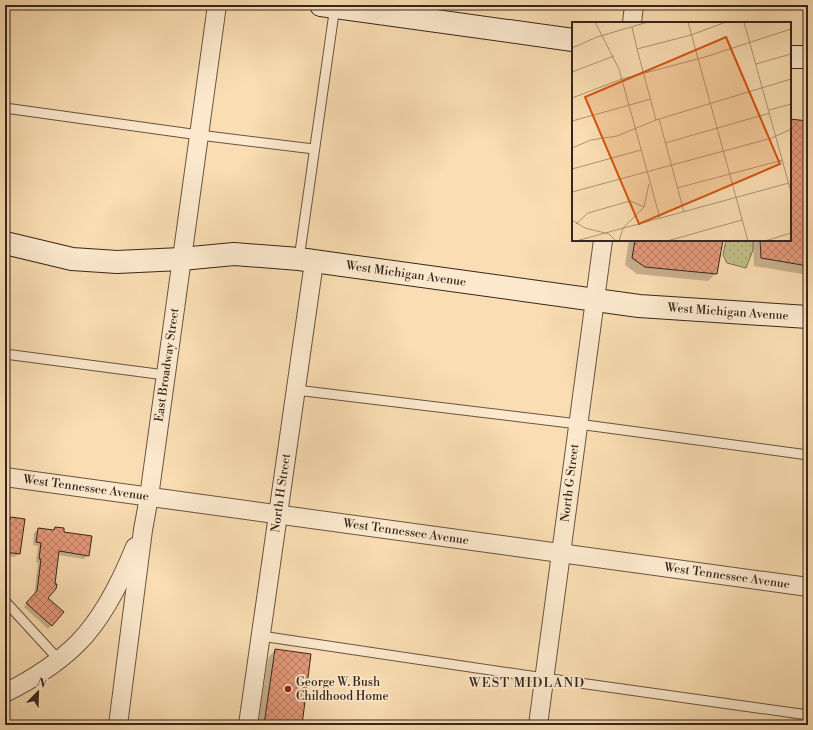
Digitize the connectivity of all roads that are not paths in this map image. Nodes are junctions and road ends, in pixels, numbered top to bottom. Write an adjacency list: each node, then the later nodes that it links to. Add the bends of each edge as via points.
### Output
1 (217, 5): 9 (street, East Broadway Street)
2 (634, 5): 4 (street)
3 (330, 6): 5 (street); 10 (lane)
4 (632, 22)
5 (572, 40)
6 (791, 57): 7 (street)
7 (808, 57)
8 (5, 108): 9 (lane)
9 (199, 135): 10 (lane); 13 (street, East Broadway Street)
10 (314, 149): 14 (lane)
11 (603, 241): 15 (street, North G Street)
12 (5, 243): 13 (street, West Michigan Avenue, via 72,259 117,262)
13 (181, 259): 14 (street, West Michigan Avenue, via 234,254); 18 (street, East Broadway Street)
14 (307, 261): 15 (street, West Michigan Avenue); 19 (street, North H Street)
15 (594, 300): 16 (street, West Michigan Avenue, via 639,306); 20 (street, North G Street)
16 (808, 317)
17 (5, 354): 18 (lane)
18 (165, 375): 23 (street, East Broadway Street)
19 (296, 390): 20 (lane); 24 (street, North H Street)
20 (578, 424): 21 (lane); 26 (street, North G Street)
21 (808, 455)
22 (5, 477): 23 (street, West Tennessee Avenue)
23 (149, 497): 24 (street, West Tennessee Avenue); 25 (street, East Broadway Street)
24 (278, 514): 26 (street, West Tennessee Avenue); 29 (street, North H Street)
25 (143, 530): 30 (street, via 128,564 101,612 78,643); 34 (street, East Broadway Street)
26 (561, 553): 27 (street, West Tennessee Avenue); 31 (street, North G Street)
27 (808, 587)
28 (5, 601): 30 (lane)
29 (261, 636): 31 (lane); 35 (street, North H Street)
30 (59, 660): 32 (street)
31 (544, 678): 33 (lane); 36 (street, North G Street)
32 (5, 693)
33 (808, 715)
34 (118, 725)
35 (248, 725)
36 (538, 725)

